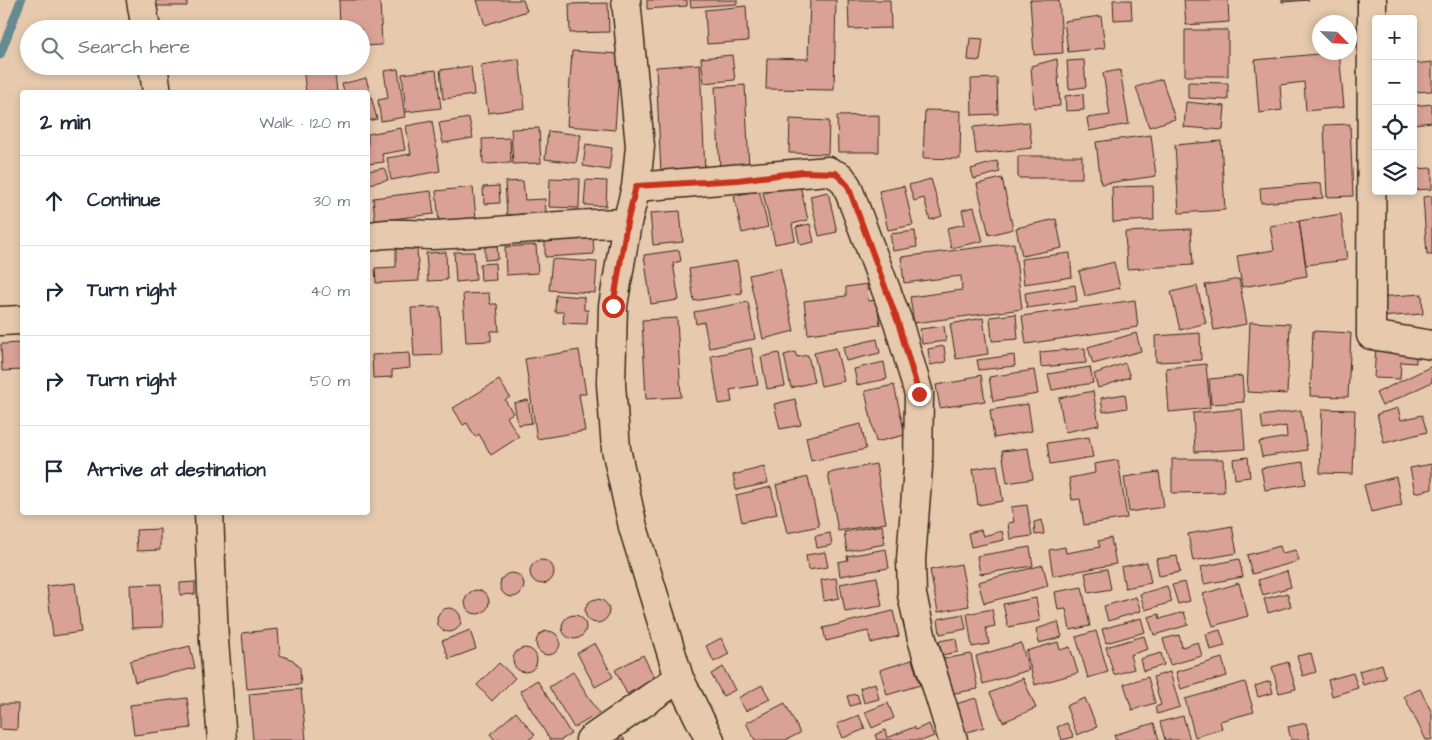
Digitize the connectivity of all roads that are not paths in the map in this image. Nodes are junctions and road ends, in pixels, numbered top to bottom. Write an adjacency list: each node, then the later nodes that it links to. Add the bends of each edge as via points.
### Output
1 (140, 0): 4 (street)
2 (626, 0): 7 (street, via 640,146)
3 (1372, 0): 12 (street, via 1371,335)
4 (144, 20)
5 (154, 75): 6 (street)
6 (157, 90)
7 (636, 186): 8 (street); 18 (street, via 828,171 841,177 848,186 898,322 919,394 918,467 910,560 912,595 922,639)
8 (627, 223): 9 (street, via 577,223 432,235); 14 (street, via 613,306 611,384 616,449 636,535)
9 (370, 236)
10 (20, 320): 11 (street)
11 (0, 321)
12 (1432, 345)
13 (209, 515): 15 (street)
14 (679, 678): 16 (street); 17 (street)
15 (222, 740)
16 (590, 740)
17 (710, 740)
18 (954, 740)

